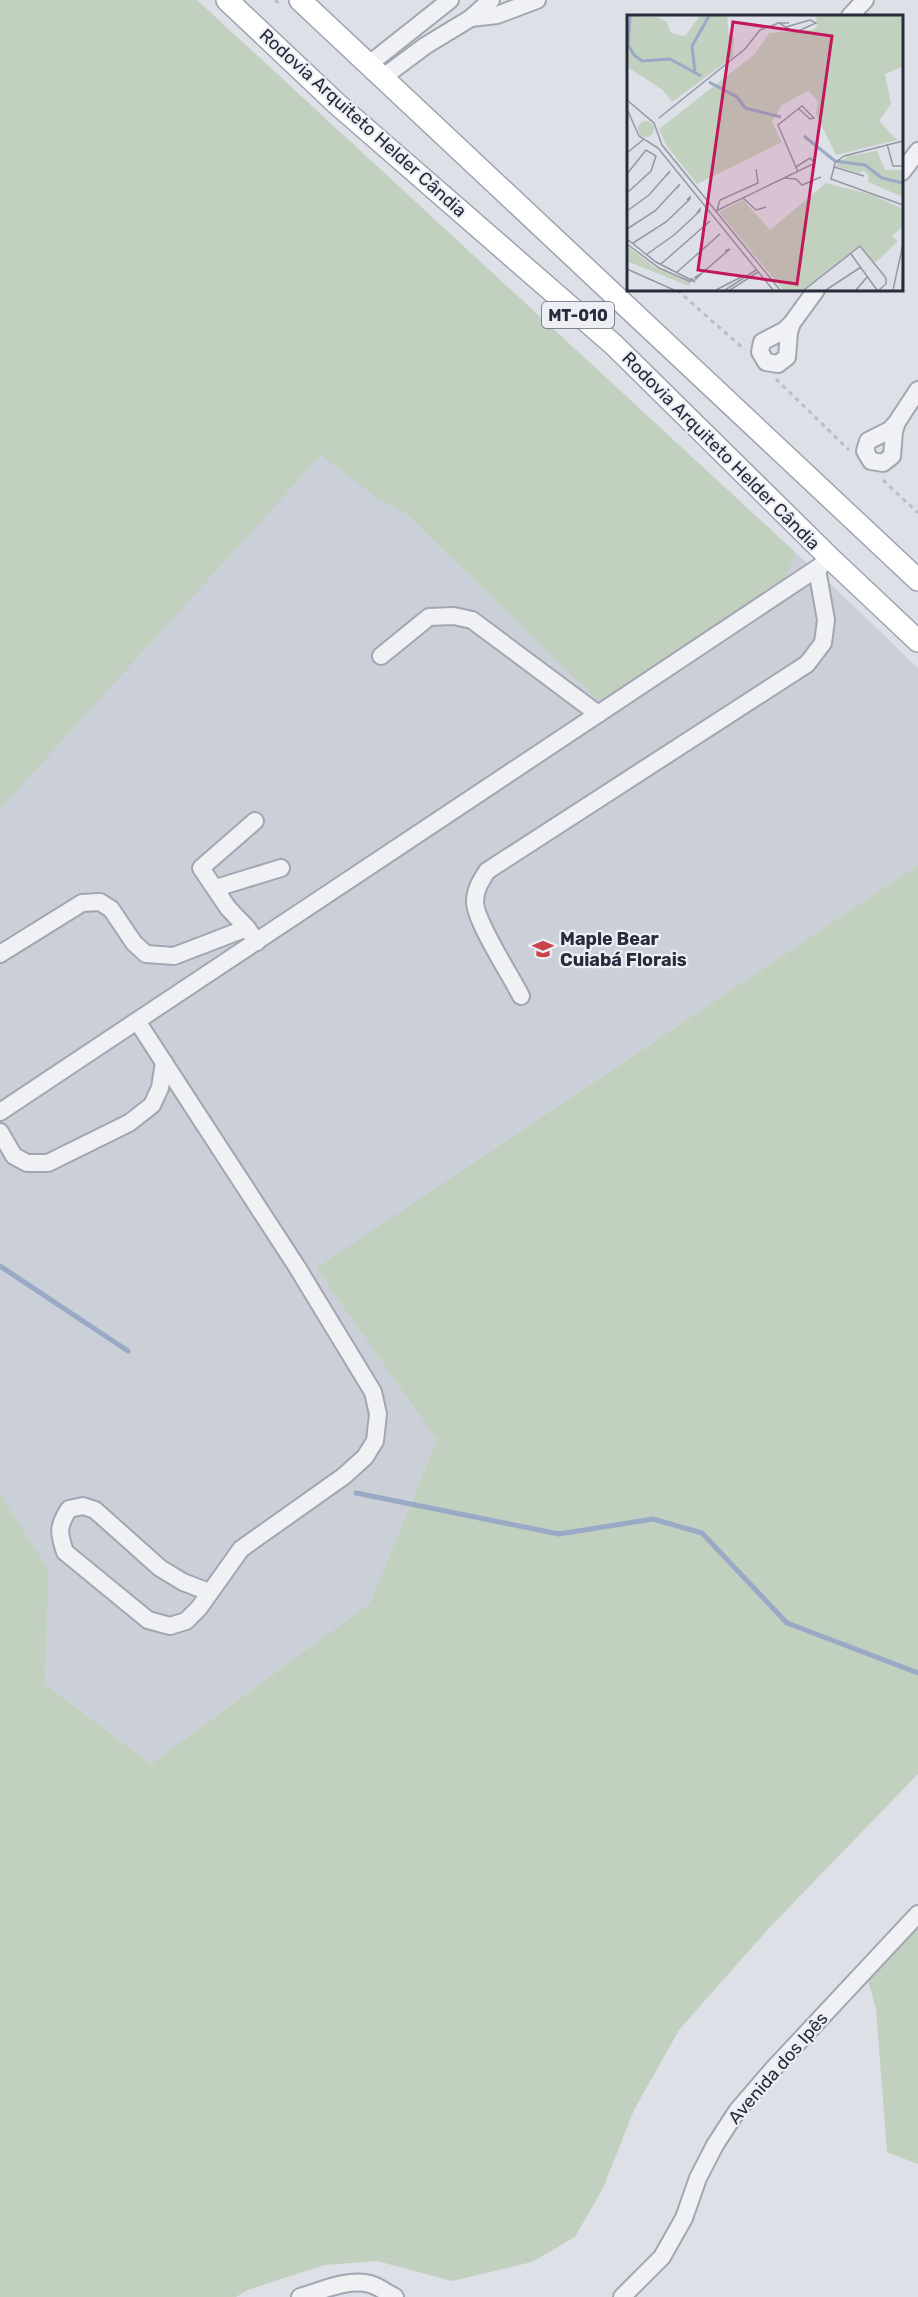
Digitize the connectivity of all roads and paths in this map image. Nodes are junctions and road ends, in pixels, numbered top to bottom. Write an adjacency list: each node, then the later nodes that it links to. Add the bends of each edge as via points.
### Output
1 (227, 0): 23 (main road, Rodovia Arquiteto Helder Cândia / MT-010, via 337,104 614,345)
2 (300, 0): 10 (main road, Rodovia Arquiteto Helder Cândia / MT-010)
3 (450, 0): 10 (street)
4 (455, 0): 9 (street)
5 (491, 0): 9 (street)
6 (537, 0): 9 (street, via 497,15)
7 (865, 0): 8 (street)
8 (851, 15)
9 (471, 18): 10 (street)
10 (375, 72): 24 (main road, Rodovia Arquiteto Helder Cândia / MT-010)
11 (918, 151): 12 (street)
12 (903, 171)
13 (678, 291): 16 (path)
14 (815, 291): 15 (street)
15 (792, 323)
16 (747, 352)
17 (770, 373): 20 (path)
18 (918, 390): 19 (street)
19 (897, 422)
20 (851, 452)
21 (880, 477): 22 (path)
22 (918, 513)
23 (824, 564): 25 (main road, Rodovia Arquiteto Helder Cândia / MT-010); 27 (street); 34 (street, via 823,643 807,664 487,871 477,887 475,904 488,937)
24 (918, 580)
25 (918, 641)
26 (381, 656): 27 (street, via 429,617 472,620)
27 (598, 714): 32 (street)
28 (255, 821): 30 (street, via 201,868)
29 (281, 868): 30 (street)
30 (216, 888): 31 (street)
31 (247, 928): 32 (street); 33 (street, via 174,956 146,954 111,909 100,902 82,903)
32 (257, 942): 35 (street)
33 (0, 954)
34 (521, 996)
35 (138, 1021): 36 (street); 37 (street)
36 (164, 1062): 38 (street, via 160,1088 152,1105 129,1123 48,1163 27,1162 14,1156); 39 (street, via 373,1392 378,1414 375,1441 365,1457 241,1549)
37 (0, 1112)
38 (0, 1132)
39 (209, 1592): 39 (street, via 186,1622 170,1626 148,1620 65,1552 59,1524 69,1509 83,1506 95,1510 160,1568)
40 (918, 1914): 43 (street, Avenida dos Ipês, via 737,2111 698,2178 684,2218 662,2257)
41 (300, 2297): 42 (street, via 358,2283)
42 (395, 2297)
43 (622, 2297)

